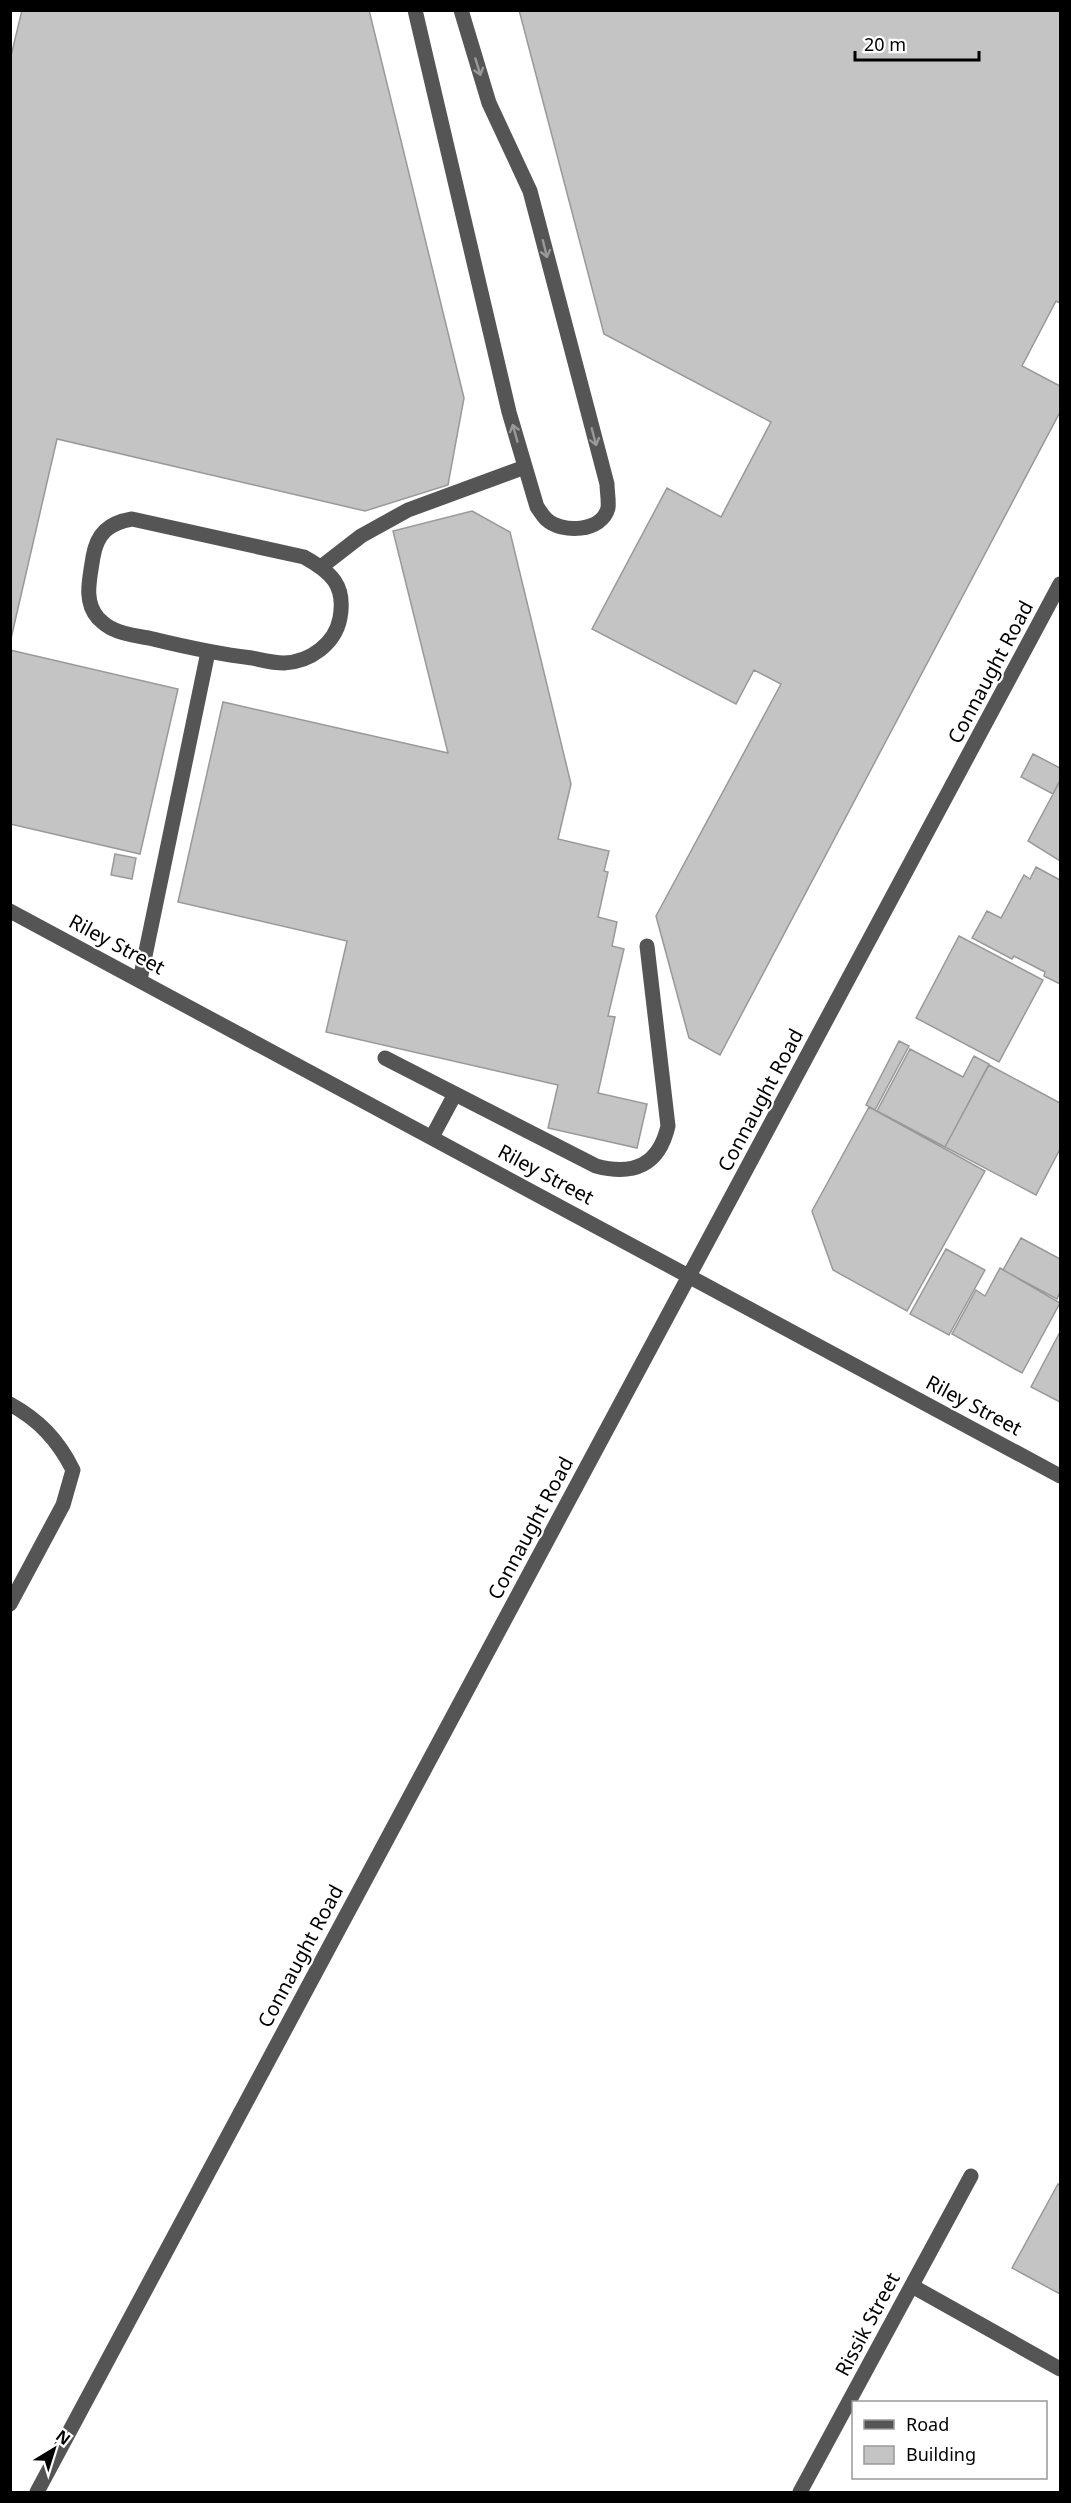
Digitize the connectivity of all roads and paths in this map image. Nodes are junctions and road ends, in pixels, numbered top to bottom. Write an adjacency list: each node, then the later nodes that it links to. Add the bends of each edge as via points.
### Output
1 (415, 10): 3 (street, one-way to 1)
2 (461, 10): 3 (street, one-way to 3, via 489,103 530,191 607,484 608,507 603,518 581,528 563,528 547,520 537,507)
3 (525, 467): 4 (street, via 408,510 361,536)
4 (321, 567): 6 (street, via 335,580 343,601 330,642 310,656 284,663); 6 (street, via 304,557 132,519 114,522 95,548 88,588 91,607 99,620 113,630)
5 (1060, 584): 13 (street, Connaught Road)
6 (208, 652): 9 (street)
7 (10, 911): 9 (street, Riley Street)
8 (647, 946): 11 (street, via 668,1126 658,1152 644,1164 620,1170 596,1166)
9 (140, 980): 12 (street, Riley Street)
10 (385, 1058): 11 (street)
11 (455, 1094): 12 (street)
12 (432, 1137): 13 (street, Riley Street)
13 (690, 1275): 15 (street, Riley Street); 20 (street, Connaught Road)
14 (10, 1404): 16 (street, via 49,1432 73,1470 63,1505)
15 (1060, 1476)
16 (10, 1604)
17 (971, 2176): 18 (street, Rissik Street)
18 (912, 2286): 19 (street); 21 (street, Rissik Street)
19 (1060, 2369)
20 (37, 2493)
21 (800, 2493)

